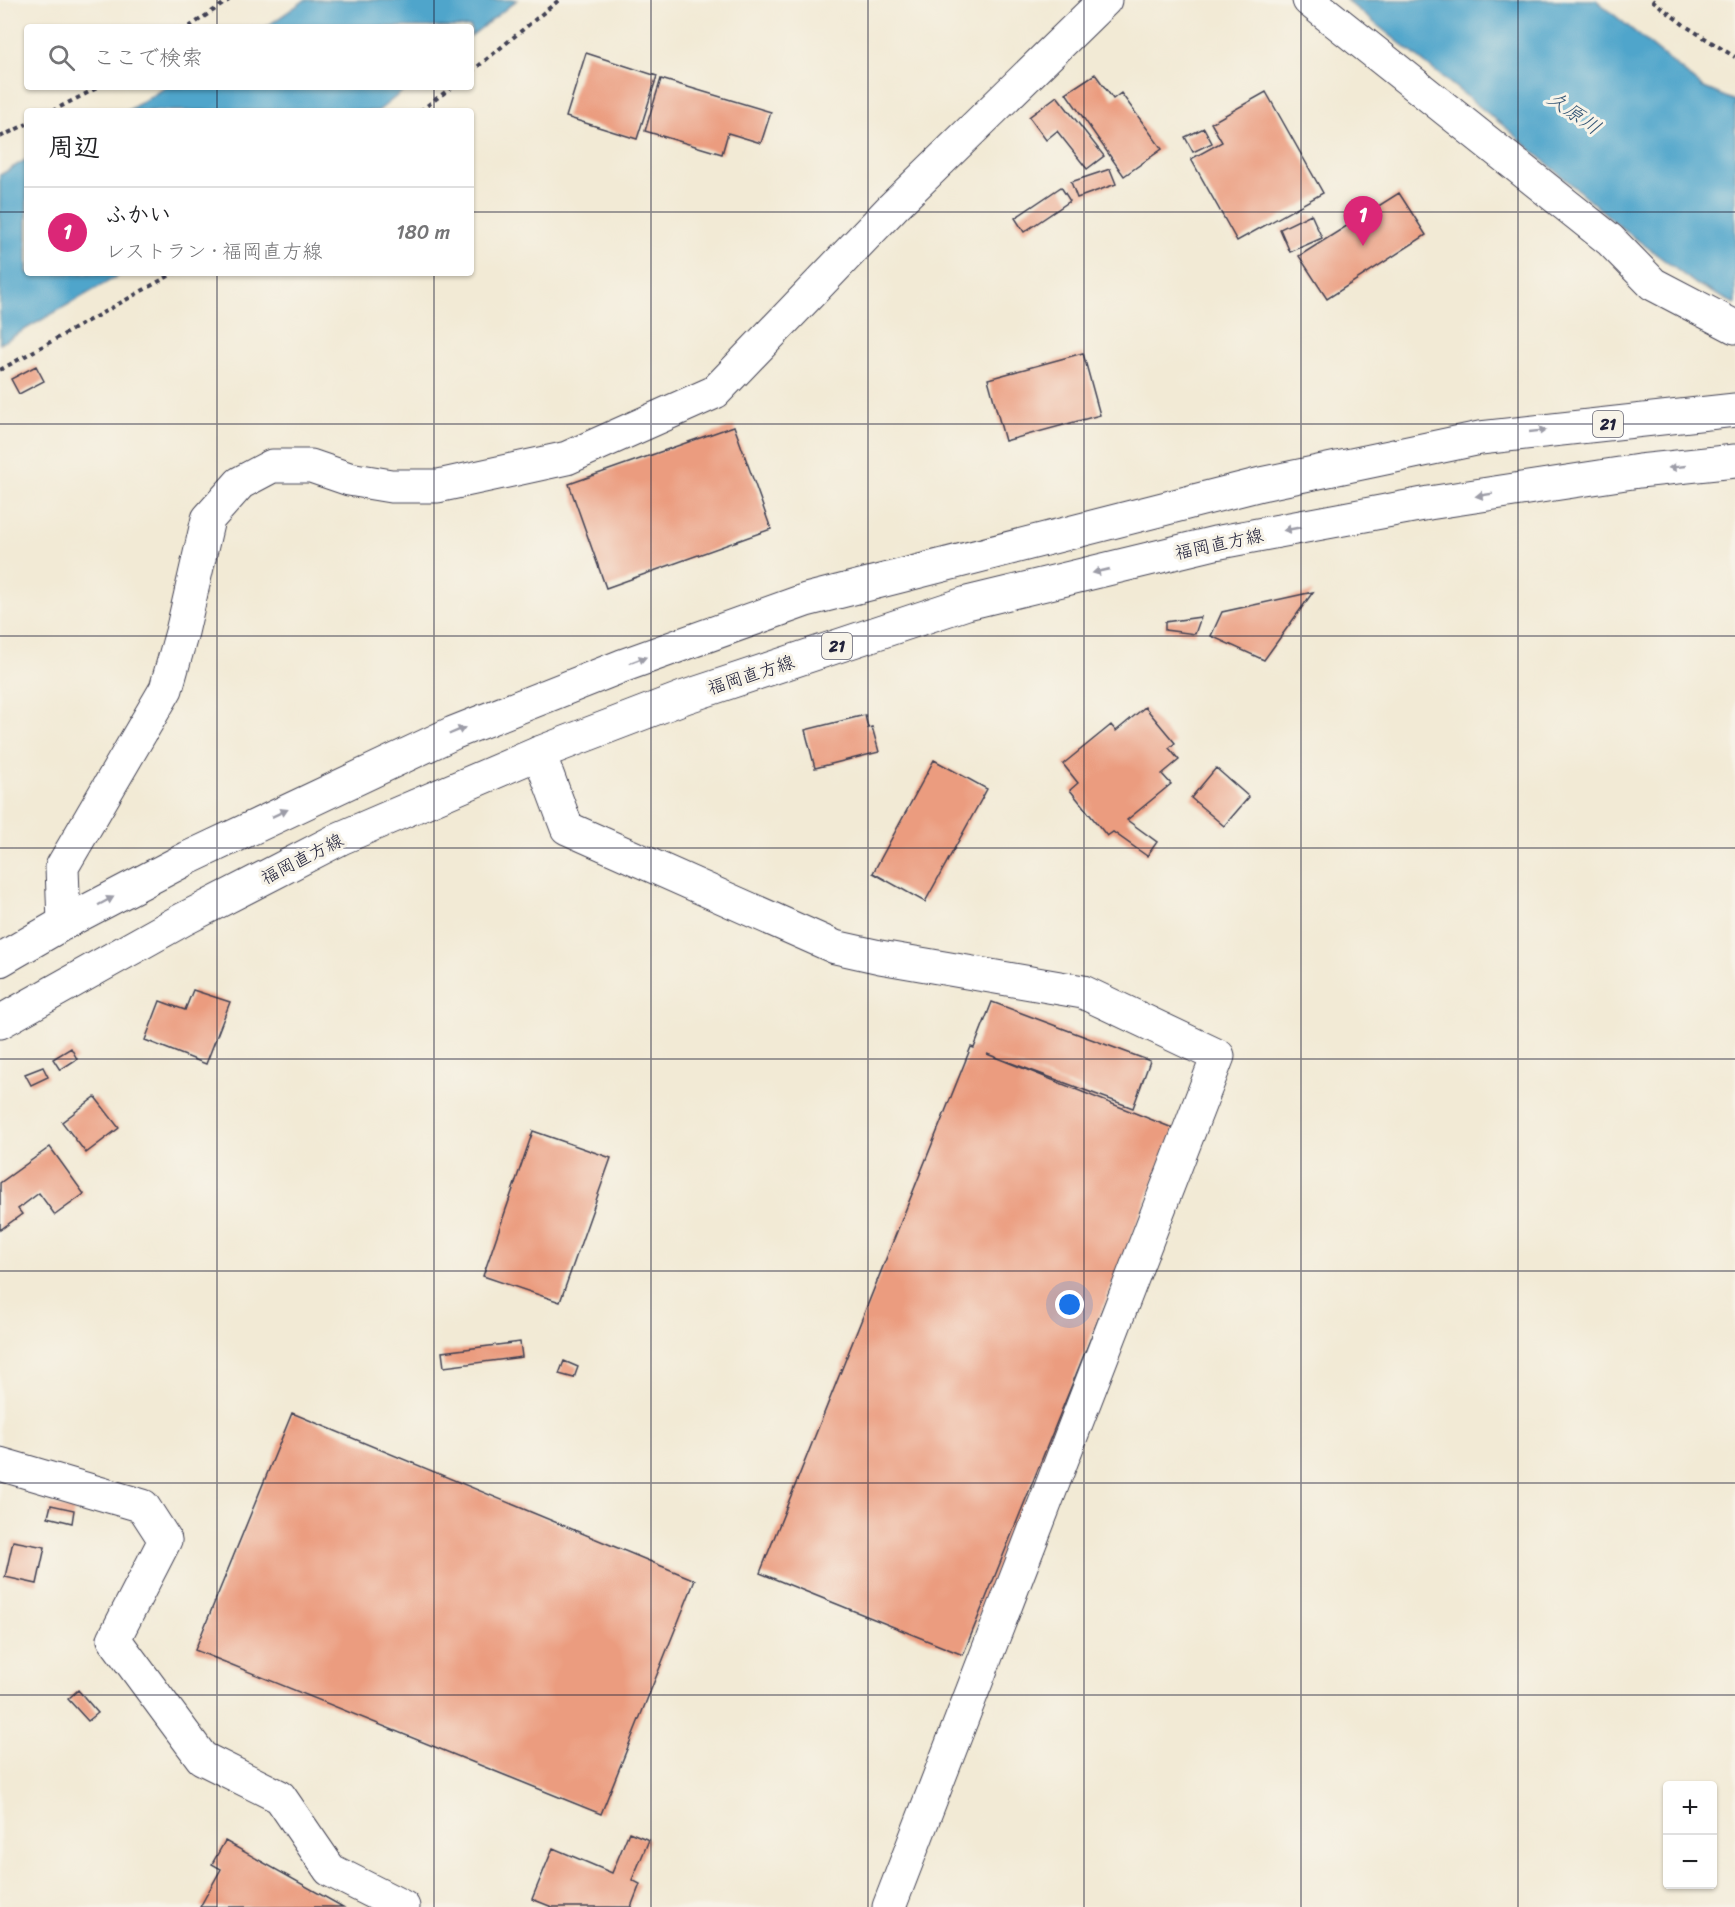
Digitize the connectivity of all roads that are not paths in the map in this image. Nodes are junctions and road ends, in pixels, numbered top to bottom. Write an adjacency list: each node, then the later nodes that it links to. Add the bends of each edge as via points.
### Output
1 (1105, 0): 7 (street, via 893,207 715,392 567,458 438,486 349,479 311,466 272,466 240,483 208,519 166,689 62,867)
2 (1309, 0): 3 (street, via 1610,240 1653,284)
3 (1735, 327)
4 (1735, 410): 7 (street, 21, one-way to 4, via 188,858 453,733 622,666 806,600 1261,484 1480,438)
5 (1735, 461): 6 (street, 福岡直方線 / 21, one-way to 6, via 1639,471 1429,503 1215,543 967,603 685,697)
6 (539, 753): 9 (street, 福岡直方線 / 21, via 340,838 182,920); 12 (street, via 567,828 835,947 1083,992 1218,1056)
7 (64, 923): 8 (street, 21)
8 (0, 960)
9 (0, 1022)
10 (0, 1464): 11 (street, via 143,1506 165,1540 114,1640 202,1758 280,1797 330,1870)
11 (403, 1907)
12 (889, 1907)

